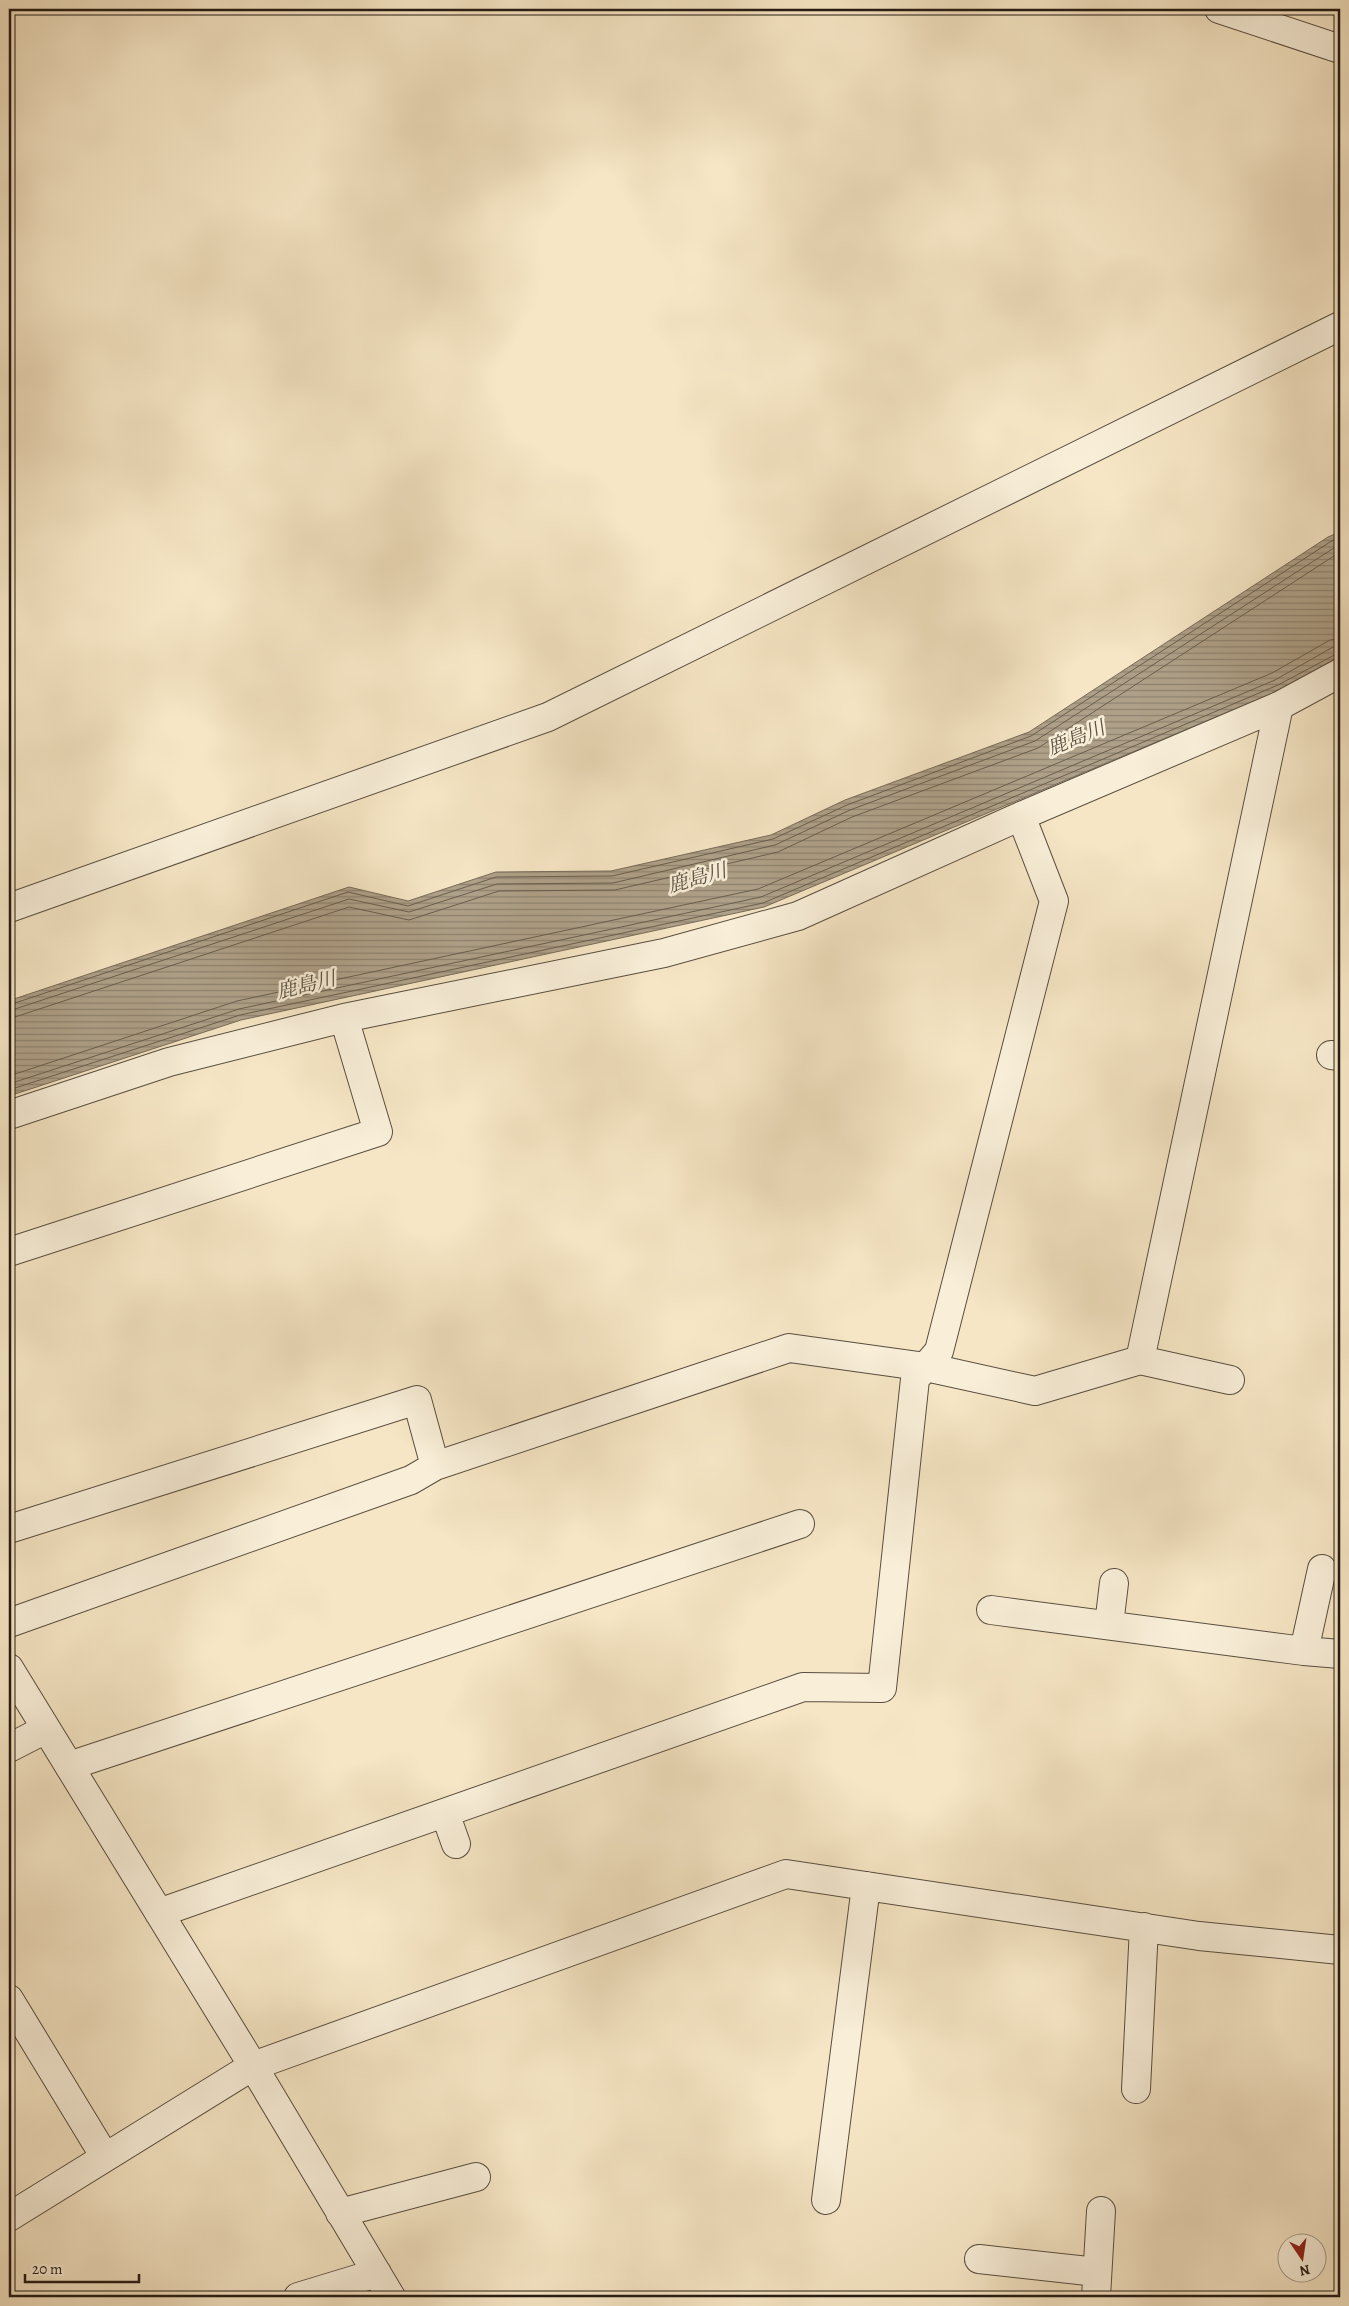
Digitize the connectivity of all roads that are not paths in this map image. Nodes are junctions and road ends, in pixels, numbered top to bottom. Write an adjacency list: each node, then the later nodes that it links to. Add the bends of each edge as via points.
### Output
1 (1219, 9): 2 (street)
2 (1340, 49)
3 (1340, 326): 7 (street, via 548,717)
4 (1340, 673): 5 (street)
5 (1279, 706): 6 (street); 11 (street)
6 (1020, 816): 8 (street, via 798,916 664,953); 12 (street, via 1054,901 939,1351)
7 (9, 908)
8 (344, 1018): 9 (street, via 169,1062); 10 (street, via 378,1132)
9 (9, 1115)
10 (9, 1252)
11 (1140, 1360): 12 (street, via 1035,1391); 13 (street)
12 (926, 1367): 14 (street, via 789,1348); 28 (street, via 915,1380 882,1688 803,1687)
13 (1230, 1380)
14 (435, 1466): 16 (street, via 417,1400); 20 (street, via 411,1480)
15 (800, 1524): 27 (street)
16 (9, 1529)
17 (1322, 1569): 22 (street)
18 (1114, 1583): 21 (street)
19 (991, 1610): 21 (street)
20 (9, 1623)
21 (1109, 1625): 22 (street)
22 (1304, 1651): 23 (street)
23 (1340, 1654)
24 (9, 1668): 25 (street)
25 (46, 1729): 26 (street); 27 (street)
26 (9, 1748)
27 (69, 1766): 31 (street)
28 (445, 1813): 29 (street); 31 (street)
29 (456, 1844)
30 (866, 1886): 32 (street); 35 (street, via 786,1874); 39 (street)
31 (159, 1913): 35 (street)
32 (1144, 1928): 33 (street); 36 (street)
33 (1340, 1950)
34 (9, 1999): 37 (street)
35 (253, 2066): 37 (street); 41 (street)
36 (1136, 2089)
37 (105, 2157): 42 (street)
38 (476, 2177): 41 (street)
39 (826, 2200)
40 (1101, 2211): 45 (street)
41 (340, 2213): 44 (street)
42 (9, 2216)
43 (979, 2259): 45 (street)
44 (377, 2273): 46 (street); 47 (street)
45 (1097, 2285)
46 (298, 2297)
47 (391, 2297)

